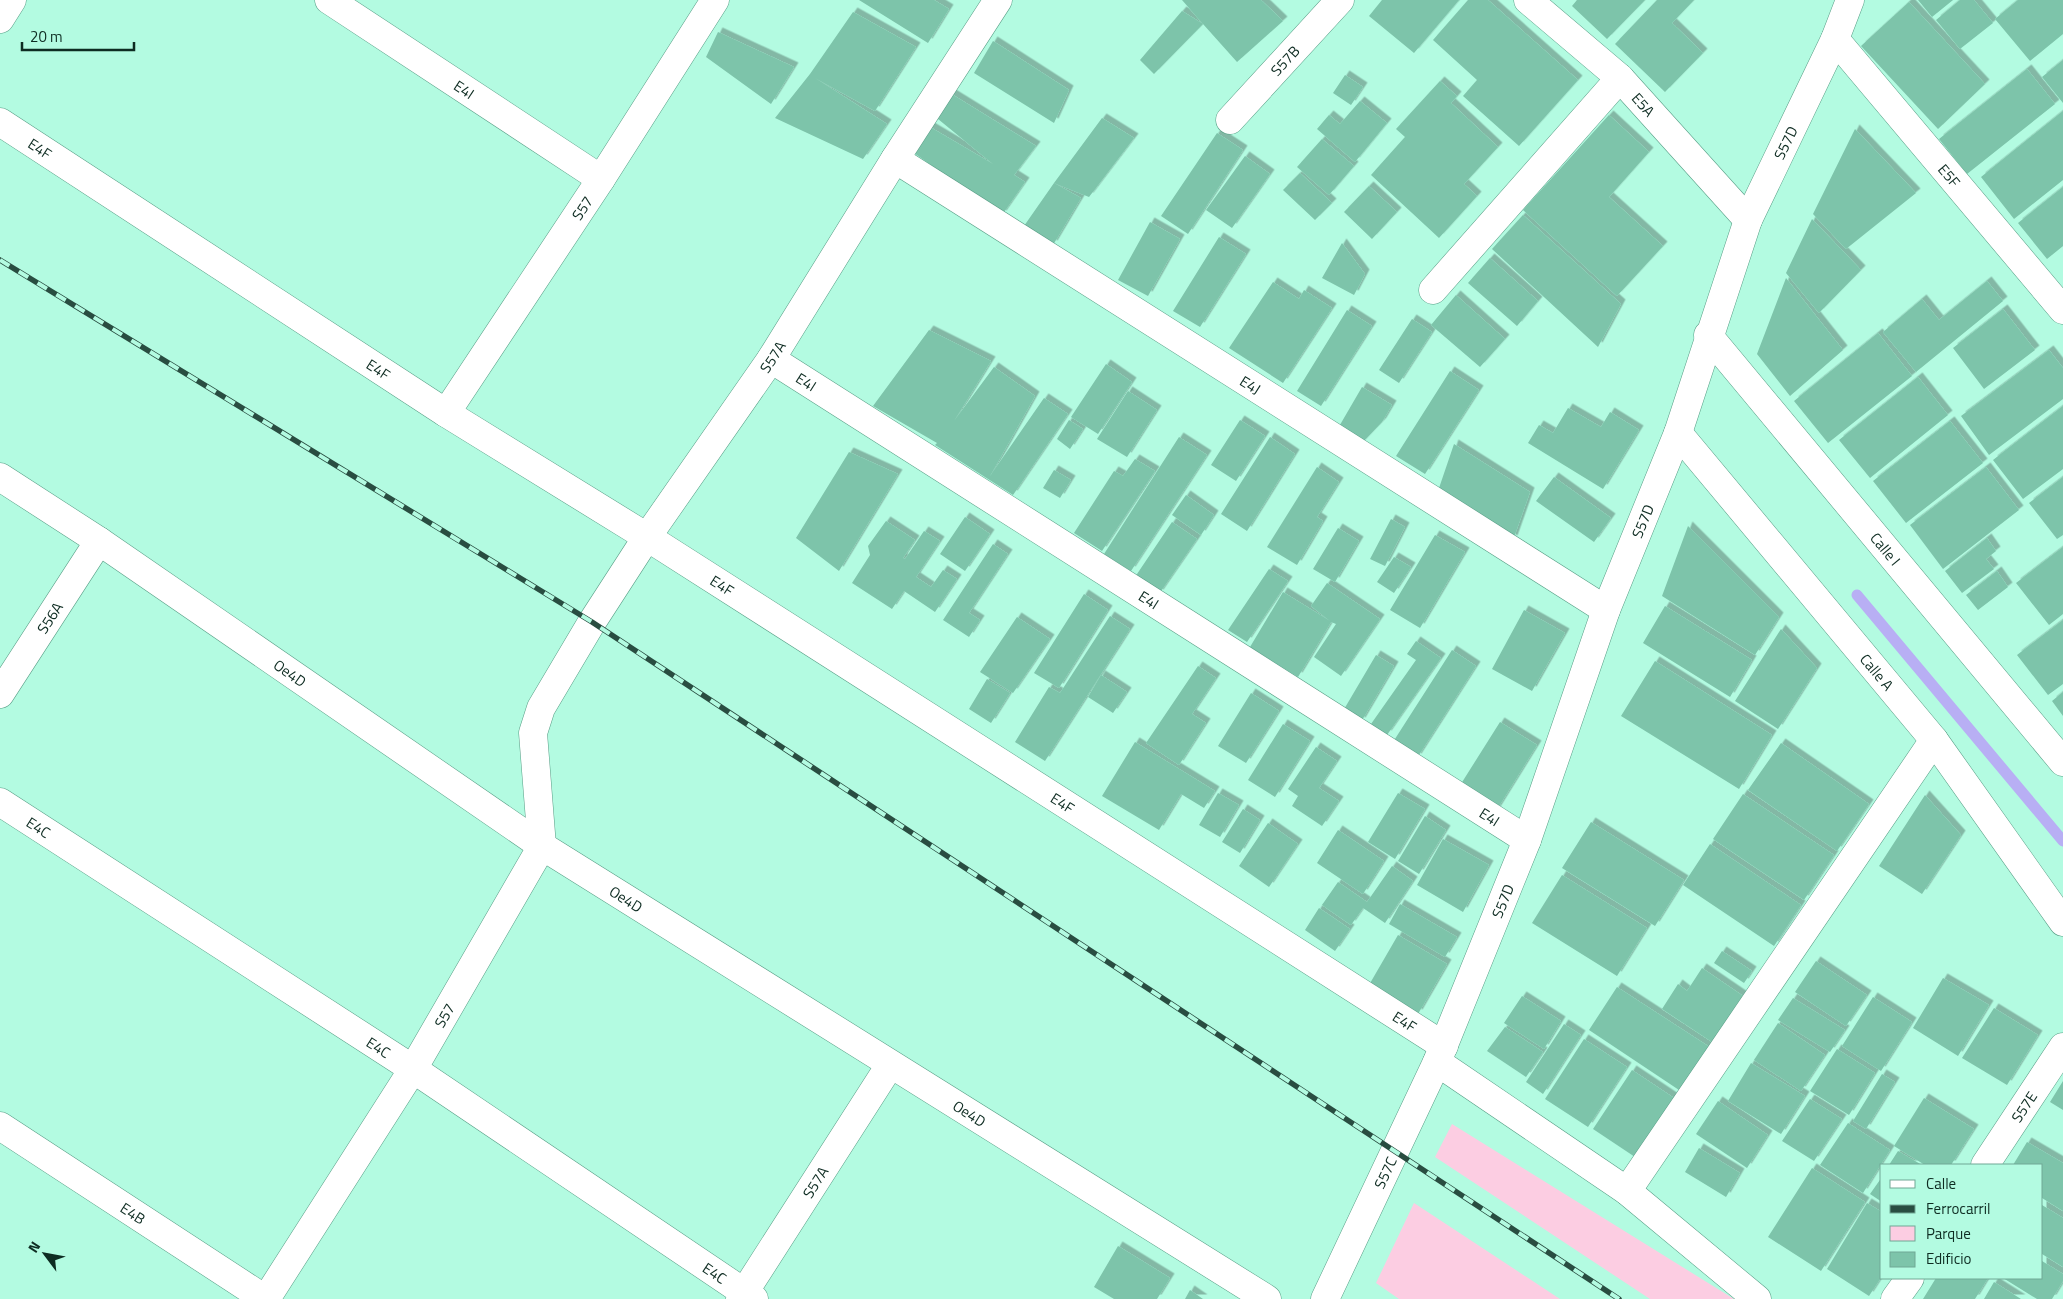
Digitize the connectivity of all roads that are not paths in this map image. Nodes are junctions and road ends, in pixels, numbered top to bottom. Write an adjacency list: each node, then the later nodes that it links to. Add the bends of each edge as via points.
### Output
1 (12, 0): 8 (street)
2 (329, 0): 14 (street, E4I)
3 (715, 0): 14 (street, S57)
4 (998, 0): 13 (street, S57A)
5 (1340, 0): 11 (street, S57B)
6 (1528, 0): 10 (street, E5A)
7 (1850, 0): 9 (street, S57D)
8 (0, 19)
9 (1835, 39): 15 (street, S57D); 17 (street, E5F)
10 (1620, 78): 15 (street, E5A); 16 (street)
11 (1230, 120)
12 (0, 122): 20 (street, E4F)
13 (895, 159): 19 (street, S57A); 25 (street, E4J)
14 (601, 179): 20 (street, S57)
15 (1748, 220): 18 (street, S57D)
16 (1433, 290)
17 (2063, 310)
18 (1708, 335): 21 (street, S57D); 28 (street, Calle I)
19 (771, 359): 23 (street, S57A); 30 (street, E4I)
20 (446, 413): 23 (street, E4F)
21 (1678, 433): 25 (street, S57D); 27 (street, Calle A)
22 (0, 477): 24 (street, Oe4D)
23 (647, 537): 31 (street, S57A, via 541,708 533,733); 34 (street, E4F)
24 (99, 541): 26 (street, S56A); 31 (street, Oe4D)
25 (1606, 610): 30 (street, S57D)
26 (0, 694)
27 (1934, 740): 32 (street, Calle A); 39 (street)
28 (2063, 762)
29 (0, 802): 36 (street, E4C)
30 (1527, 840): 34 (street, S57D)
31 (542, 846): 35 (street, Oe4D); 36 (street, S57)
32 (2063, 922)
33 (2063, 1048): 38 (street, S57E)
34 (1441, 1054): 39 (street, E4F); 44 (street, S57C)
35 (890, 1065): 41 (street, S57A); 43 (street, Oe4D)
36 (413, 1069): 41 (street, E4C); 42 (street, S57)
37 (0, 1126): 42 (street, E4B)
38 (1985, 1164)
39 (1627, 1191): 45 (street, E4F)
40 (1909, 1279): 46 (street)
41 (746, 1297)
42 (266, 1299)
43 (1267, 1299)
44 (1325, 1299)
45 (1757, 1299)
46 (1896, 1299)

